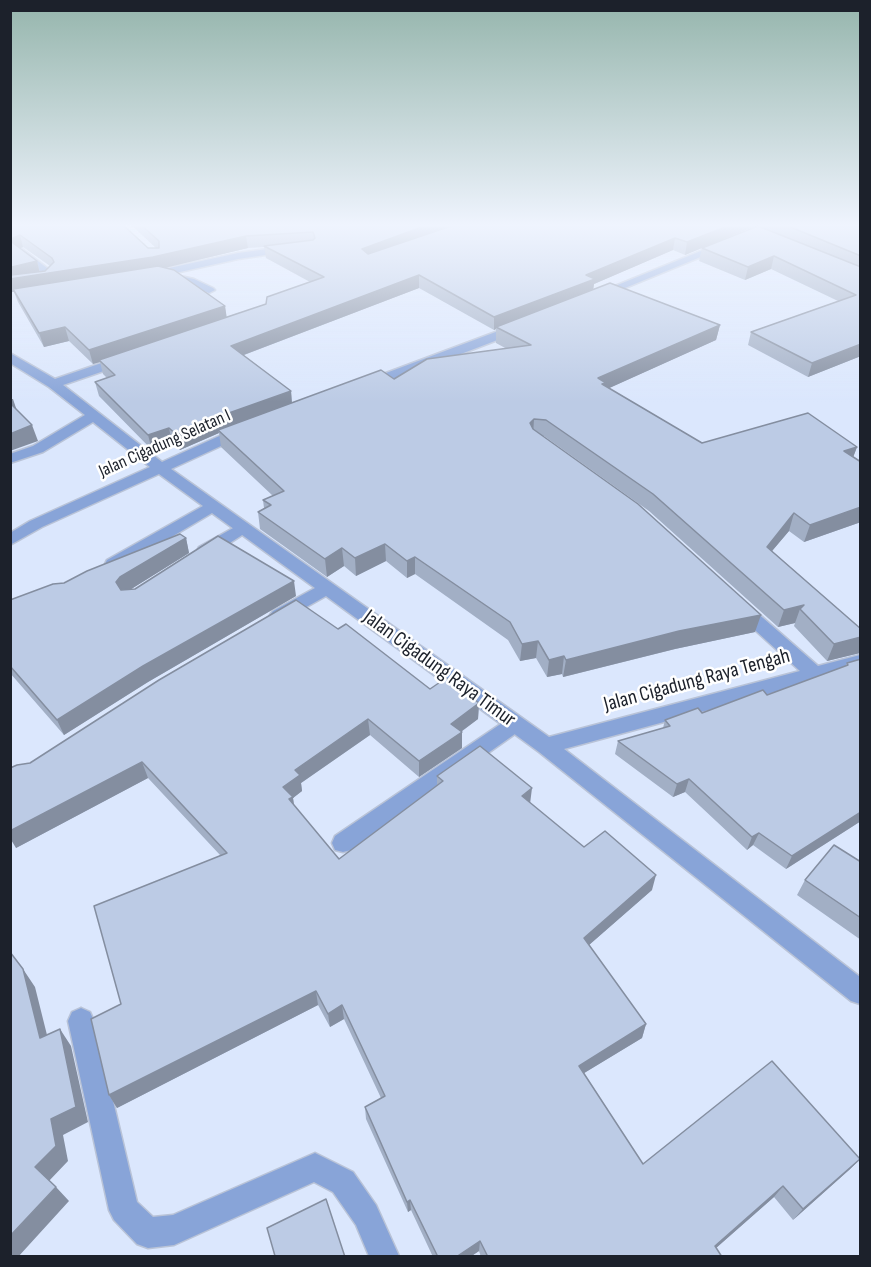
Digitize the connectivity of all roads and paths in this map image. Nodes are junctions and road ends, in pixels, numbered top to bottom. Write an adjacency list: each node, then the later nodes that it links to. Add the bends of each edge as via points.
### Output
1 (29, 283): 4 (street)
2 (194, 283): 5 (street)
3 (631, 283): 8 (street)
4 (10, 287)
5 (209, 290)
6 (45, 291): 7 (street)
7 (10, 298)
8 (583, 302)
9 (530, 323): 13 (street)
10 (10, 357): 12 (street, Jalan Cigadung Raya Timur)
11 (131, 358): 12 (street)
12 (54, 384): 14 (street, Jalan Cigadung Raya Timur)
13 (355, 389)
14 (94, 415): 16 (street, via 46,445); 17 (street, Jalan Cigadung Raya Timur)
15 (255, 426): 17 (street, Jalan Cigadung Selatan I)
16 (10, 459)
17 (159, 467): 18 (street, Jalan Cigadung Raya Timur); 20 (street, Jalan Cigadung Selatan I)
18 (215, 505): 19 (street, Jalan Cigadung Raya Timur); 22 (street)
19 (244, 527): 21 (street); 23 (street, Jalan Cigadung Raya Timur)
20 (10, 540)
21 (192, 559)
22 (102, 570)
23 (327, 588): 25 (street); 28 (street, Jalan Cigadung Raya Timur)
24 (730, 597): 27 (street)
25 (260, 627)
26 (861, 662): 27 (street, Jalan Cigadung Raya Tengah)
27 (816, 675): 29 (street, Jalan Cigadung Raya Tengah)
28 (515, 724): 29 (street, Jalan Cigadung Raya Timur); 30 (street)
29 (546, 746): 31 (street, Jalan Cigadung Raya Timur)
30 (344, 843)
31 (861, 992)
32 (81, 1021): 33 (street, via 124,1210 148,1233 174,1230 315,1167 344,1182 366,1215)
33 (384, 1257)

